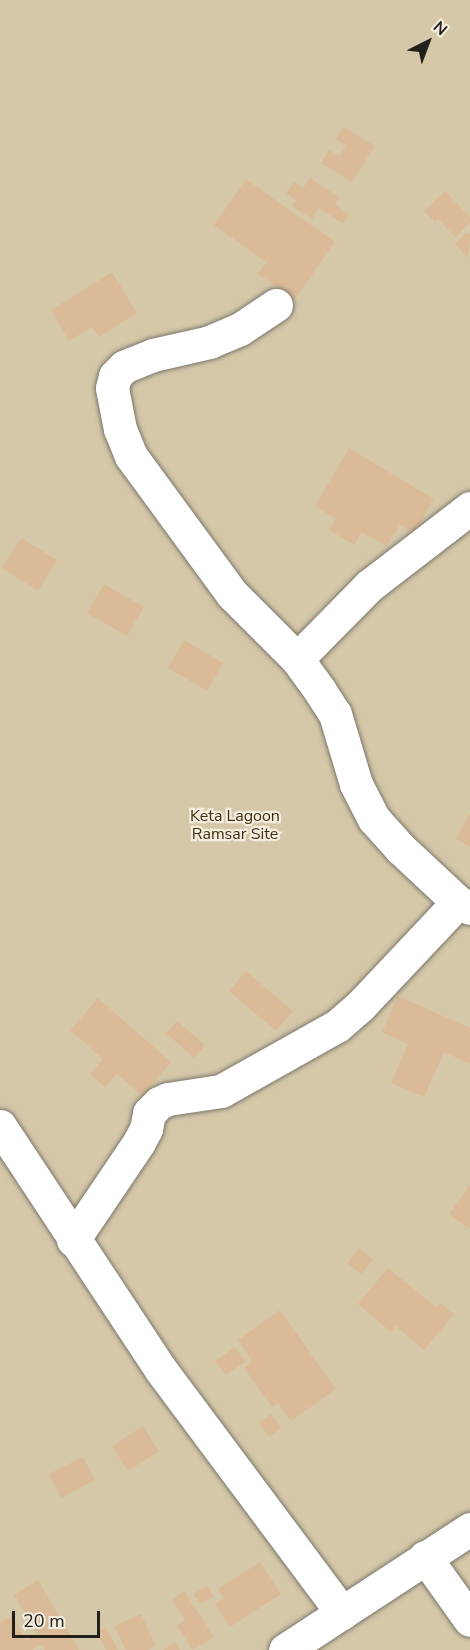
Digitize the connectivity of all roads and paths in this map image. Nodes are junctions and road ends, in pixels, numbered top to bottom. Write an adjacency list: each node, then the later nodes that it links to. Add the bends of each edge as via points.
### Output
1 (276, 304): 3 (street, via 240,329 210,342 135,360 115,376 112,388 120,429 131,456 232,594)
2 (470, 508): 3 (street, via 370,585)
3 (297, 659): 4 (street, via 334,714 356,784 374,819 400,848)
4 (464, 905): 6 (street, via 337,1026 220,1091 159,1103 149,1113 139,1142)
5 (0, 1125): 6 (street)
6 (74, 1240): 9 (street, via 161,1371)
7 (470, 1529): 8 (street)
8 (426, 1557): 9 (street); 10 (street)
9 (342, 1613): 11 (street)
10 (470, 1620)
11 (285, 1650)

